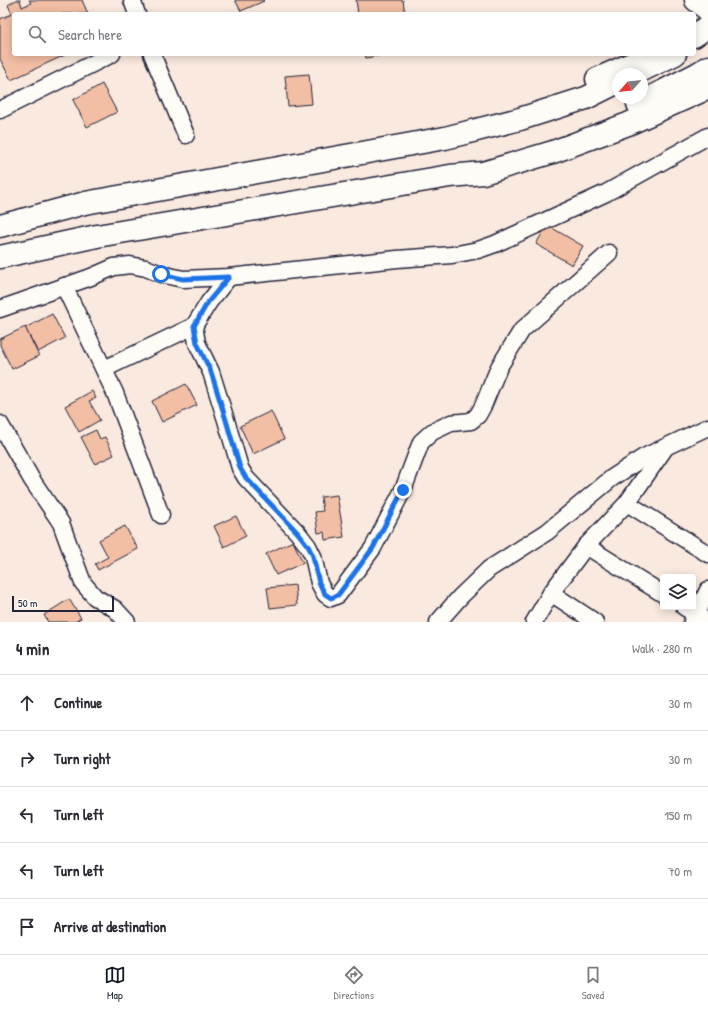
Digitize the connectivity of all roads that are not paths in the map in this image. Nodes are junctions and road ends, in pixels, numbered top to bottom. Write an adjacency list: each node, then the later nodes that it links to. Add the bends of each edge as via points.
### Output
1 (132, 0): 2 (street)
2 (136, 12)
3 (708, 26): 5 (highway)
4 (708, 34): 6 (highway)
5 (696, 35)
6 (696, 43)
7 (108, 56): 15 (street)
8 (153, 56): 16 (street)
9 (649, 56): 18 (highway)
10 (671, 56): 12 (highway)
11 (708, 67): 19 (highway, via 622,111)
12 (646, 68)
13 (612, 85): 18 (highway, via 586,98 520,120)
14 (708, 85): 19 (highway, via 699,92 628,124 554,152 483,173)
15 (0, 110)
16 (186, 135)
17 (708, 136): 23 (street, via 606,192 478,250 452,255)
18 (444, 138): 20 (highway, via 84,203)
19 (450, 176): 22 (highway, via 98,236)
20 (0, 226)
21 (609, 253): 26 (street, via 522,330 499,368 478,415 471,421 451,423 432,432 421,442 403,490 373,548 338,595 331,598 325,594 319,583 308,546 246,478 240,468 211,372 197,343)
22 (0, 257)
23 (229, 277): 24 (street, via 183,279 130,264 114,267); 26 (street, via 208,302)
24 (64, 286): 25 (street); 27 (street)
25 (0, 309)
26 (194, 326): 27 (street)
27 (104, 369): 32 (street)
28 (0, 424): 39 (street, via 60,523 82,583 95,597 115,609)
29 (708, 427): 30 (street)
30 (666, 448): 31 (street); 40 (street, via 644,457 612,478 547,532 489,569)
31 (626, 503): 33 (street); 34 (street)
32 (161, 515)
33 (586, 546): 36 (street); 37 (street)
34 (708, 554)
35 (708, 590): 38 (street)
36 (660, 592)
37 (551, 593): 41 (street); 42 (street)
38 (695, 616)
39 (127, 622)
40 (438, 622)
41 (534, 622)
42 (595, 622)

